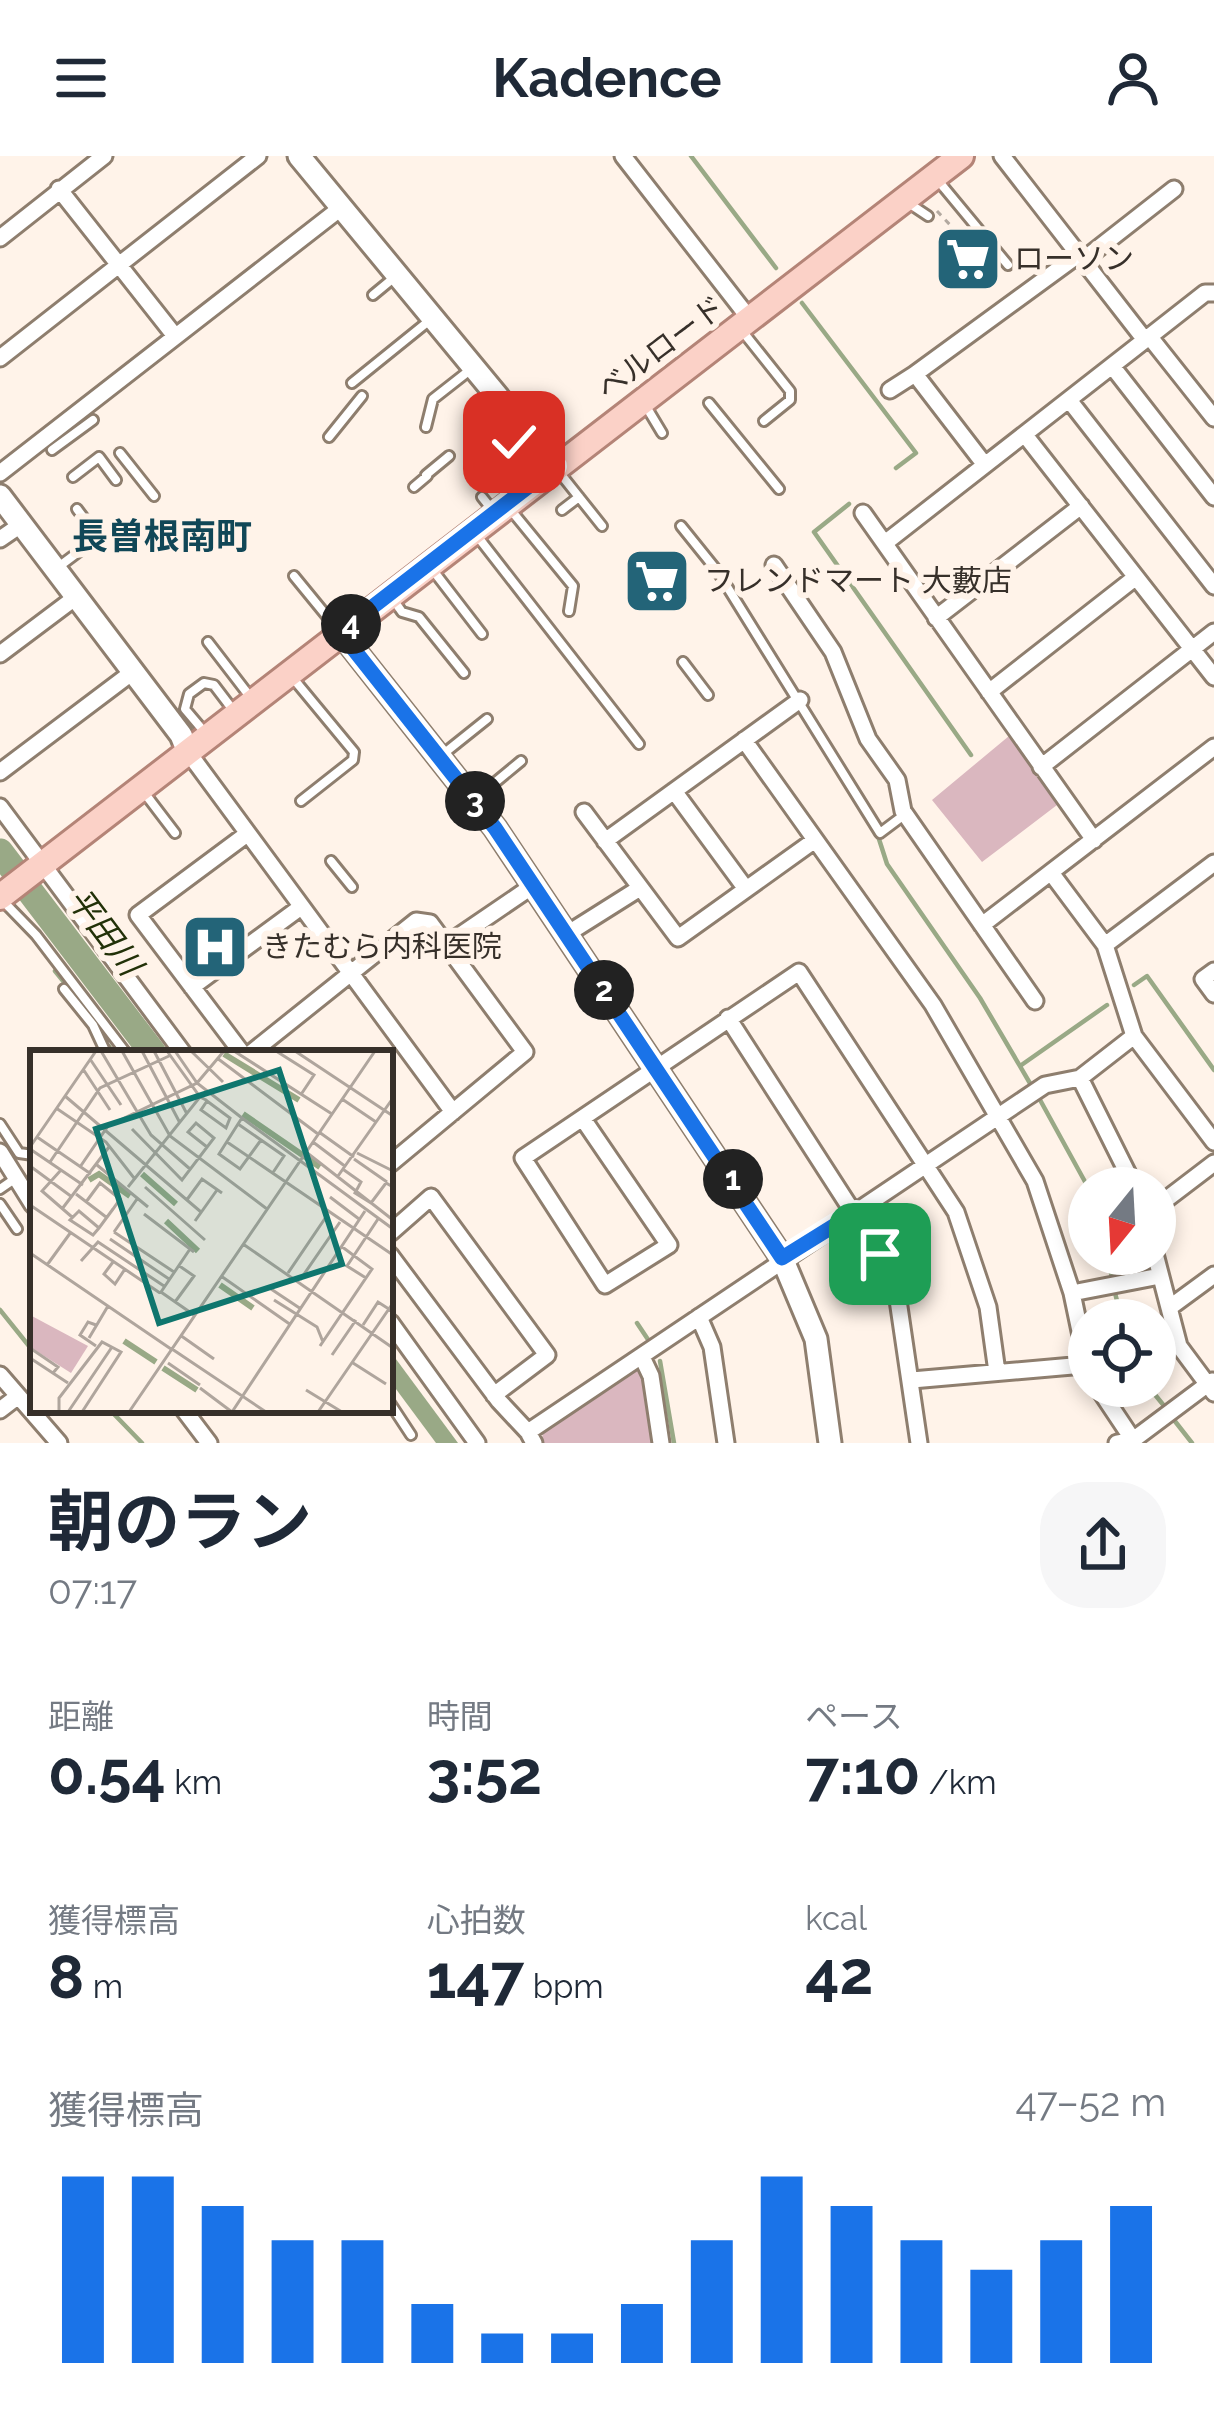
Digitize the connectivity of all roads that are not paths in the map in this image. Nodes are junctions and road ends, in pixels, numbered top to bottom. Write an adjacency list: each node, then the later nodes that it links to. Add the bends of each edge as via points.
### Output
1 (104, 156): 8 (street)
2 (258, 156): 13 (street)
3 (299, 156): 10 (street)
4 (623, 156): 19 (street)
5 (961, 156): 7 (main road, ベルロード)
6 (1002, 156): 12 (street)
7 (935, 176): 14 (lane); 19 (main road, ベルロード, via 921,207)
8 (59, 189): 11 (street); 13 (street)
9 (1174, 189): 12 (street)
10 (342, 207): 15 (street); 20 (street)
11 (0, 238)
12 (1080, 258): 21 (street); 25 (street)
13 (118, 265): 20 (street); 22 (street)
14 (1008, 265)
15 (398, 275): 17 (lane); 18 (street)
16 (1214, 293): 21 (street)
17 (373, 295)
18 (433, 318): 24 (street); 26 (lane)
19 (743, 322): 29 (main road, ベルロード, via 688,375); 34 (lane, via 790,391)
20 (175, 336): 45 (street)
21 (1147, 338): 23 (street); 32 (street)
22 (0, 358)
23 (1112, 366): 30 (street); 53 (street)
24 (473, 367): 35 (lane, via 433,399); 44 (street, via 520,438)
25 (915, 374): 27 (street); 42 (street)
26 (352, 383)
27 (890, 390)
28 (362, 396): 38 (lane)
29 (642, 400): 36 (lane); 44 (main road, ベルロード)
30 (1069, 400): 37 (street); 72 (street)
31 (709, 403): 49 (lane)
32 (1214, 418)
33 (93, 420): 39 (lane)
34 (764, 421)
35 (426, 428)
36 (662, 433)
37 (1025, 435): 42 (street); 55 (street)
38 (329, 436)
39 (52, 451)
40 (120, 453): 51 (lane)
41 (449, 456): 48 (lane)
42 (985, 464): 66 (street)
43 (494, 465): 54 (lane)
44 (555, 466): 52 (lane); 54 (main road, ベルロード)
45 (0, 473)
46 (73, 477): 47 (lane, via 99,457)
47 (116, 480)
48 (414, 487)
49 (779, 489)
50 (0, 496): 59 (street)
51 (154, 496)
52 (579, 497): 57 (lane); 60 (lane)
53 (1214, 497)
54 (500, 502): 62 (main road, ベルロード); 75 (lane, via 573,586)
55 (1081, 506): 71 (street); 76 (street)
56 (77, 509): 64 (lane)
57 (562, 510)
58 (863, 513): 66 (street)
59 (22, 524): 65 (street); 69 (street)
60 (602, 526)
61 (681, 526): 90 (lane)
62 (468, 527): 67 (main road, ベルロード); 96 (lane)
63 (109, 530): 64 (lane)
64 (98, 538): 69 (lane)
65 (0, 539)
66 (884, 543): 76 (street)
67 (436, 551): 73 (main road, ベルロード); 79 (lane)
68 (773, 565): 108 (street, via 833,652 868,739 897,780)
69 (56, 570): 74 (street)
70 (294, 576): 77 (lane)
71 (1136, 578): 81 (street); 88 (street)
72 (1214, 586)
73 (389, 594): 77 (main road, ベルロード); 86 (lane)
74 (76, 597): 82 (street); 84 (street)
75 (569, 611)
76 (936, 618): 88 (street)
77 (340, 632): 85 (main road, ベルロード); 98 (street)
78 (1214, 632): 81 (street)
79 (482, 634)
80 (208, 642): 93 (lane)
81 (1192, 649): 87 (street); 100 (street)
82 (0, 654)
83 (682, 662): 89 (lane)
84 (134, 671): 93 (street); 101 (street)
85 (289, 673): 93 (main road, ベルロード); 94 (lane)
86 (464, 673)
87 (1214, 677)
88 (988, 692): 100 (street)
89 (708, 695)
90 (800, 700): 95 (street); 108 (lane, via 880,833)
91 (487, 719): 98 (lane)
92 (349, 726): 94 (lane)
93 (225, 728): 93 (lane, via 185,709 204,682 214,685); 102 (main road, ベルロード); 110 (street, via 219,806)
94 (339, 734): 105 (lane, via 353,760)
95 (744, 740): 103 (street); 111 (street)
96 (639, 744)
97 (1214, 747): 112 (street)
98 (441, 756): 104 (street)
99 (521, 761): 104 (lane)
100 (1041, 767): 112 (street)
101 (0, 772)
102 (141, 788): 109 (lane); 116 (main road, ベルロード)
103 (674, 791): 113 (street); 121 (street)
104 (474, 800): 118 (street)
105 (301, 801)
106 (0, 807): 116 (street)
107 (584, 812): 113 (street)
108 (905, 814): 124 (street)
109 (175, 833)
110 (247, 834): 123 (street); 130 (street, via 138,915)
111 (815, 839): 121 (street); 145 (street)
112 (1094, 840): 117 (street)
113 (605, 841): 120 (street)
114 (331, 861): 119 (lane)
115 (1214, 863): 127 (street)
116 (40, 866): 122 (main road, ベルロード); 139 (street)
117 (1052, 874): 124 (street); 127 (street)
118 (534, 885): 125 (street); 126 (street)
119 (352, 887)
120 (640, 888): 121 (street, via 678,938); 125 (street)
121 (746, 889)
122 (2, 896): 138 (lane)
123 (303, 905): 129 (street); 130 (street)
124 (982, 925): 133 (street)
125 (567, 934): 142 (street)
126 (446, 945): 129 (street, via 430,923 416,921); 144 (street, via 525,1052)
127 (1106, 945): 135 (street)
128 (1214, 971): 132 (street, via 1203,979)
129 (351, 974): 136 (street); 141 (street)
130 (192, 987): 140 (street)
131 (64, 989): 137 (lane)
132 (1214, 994)
133 (1035, 1001)
134 (728, 1018): 142 (street); 152 (street, via 799,972); 160 (street)
135 (1134, 1036): 143 (street); 148 (street)
136 (395, 1048): 144 (street)
137 (105, 1050)
138 (124, 1050)
139 (180, 1050)
140 (240, 1050)
141 (255, 1050)
142 (656, 1069): 146 (street); 163 (street)
143 (1080, 1078): 145 (street, via 1045,1085); 154 (street)
144 (453, 1112): 151 (street)
145 (999, 1115): 152 (street); 167 (street, via 1035,1181)
146 (583, 1119): 146 (street, via 669,1245 605,1286 524,1158)
147 (0, 1124): 150 (lane, via 19,1154)
148 (1214, 1142)
149 (0, 1152): 155 (street)
150 (30, 1155)
151 (393, 1162)
152 (928, 1163): 160 (street); 176 (street, via 979,1276)
153 (1214, 1163): 157 (street)
154 (1125, 1167)
155 (16, 1178): 156 (lane); 158 (street)
156 (0, 1189)
157 (1176, 1192)
158 (30, 1200)
159 (0, 1204): 161 (lane)
160 (856, 1212): 163 (street); 178 (street, via 898,1300)
161 (17, 1228)
162 (393, 1230): 180 (street, via 431,1197 548,1355)
163 (782, 1258): 171 (street); 196 (street, via 816,1339)
164 (393, 1259): 180 (street)
165 (1214, 1275): 170 (street)
166 (1160, 1276): 167 (street); 169 (street)
167 (1072, 1293): 168 (street)
168 (1073, 1299)
169 (1166, 1299)
170 (1176, 1303)
171 (699, 1317): 174 (street); 195 (street, via 712,1347)
172 (393, 1326): 193 (street)
173 (1176, 1335): 179 (street)
174 (642, 1357): 189 (street); 194 (street)
175 (1068, 1370): 176 (street)
176 (997, 1372): 178 (street)
177 (0, 1375): 181 (street)
178 (912, 1380): 197 (street)
179 (1212, 1386): 190 (street)
180 (494, 1395): 189 (street)
181 (17, 1397): 184 (street); 185 (street)
182 (393, 1407): 188 (lane)
183 (1109, 1407): 190 (street)
184 (0, 1410)
185 (30, 1411)
186 (32, 1413): 191 (street)
187 (186, 1413): 192 (street)
188 (410, 1435)
189 (531, 1437)
190 (1128, 1442)
191 (59, 1443)
192 (209, 1443)
193 (477, 1443)
194 (661, 1443)
195 (726, 1443)
196 (830, 1443)
197 (920, 1443)

